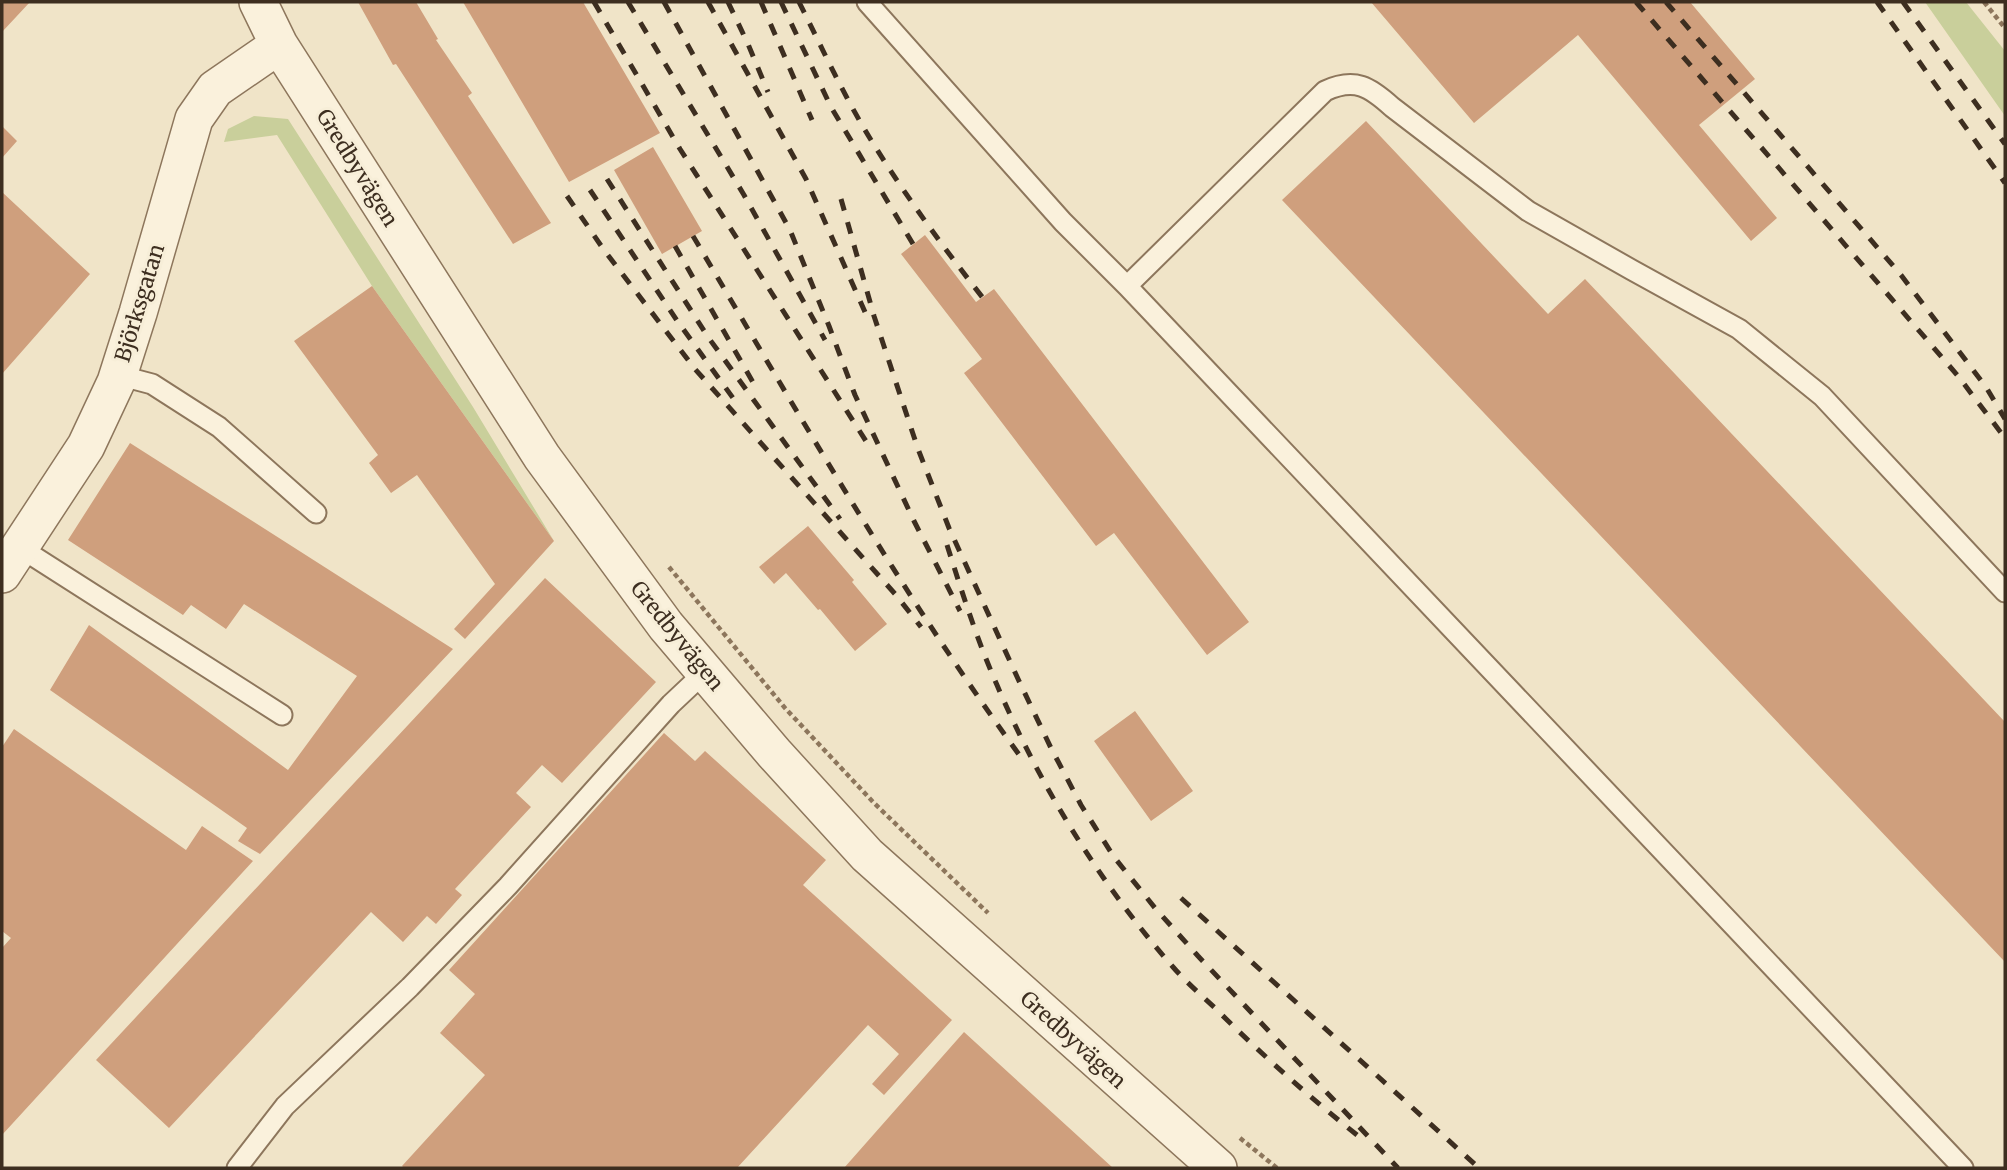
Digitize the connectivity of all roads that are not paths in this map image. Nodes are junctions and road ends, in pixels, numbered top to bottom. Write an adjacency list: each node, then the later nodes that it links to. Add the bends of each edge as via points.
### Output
1 (258, 2): 3 (street, Gredbyvägen)
2 (867, 2): 4 (lane, via 1063,222)
3 (279, 45): 5 (street, Björksgatan, via 215,89 194,119); 9 (street, Gredbyvägen, via 542,457)
4 (1127, 286): 8 (lane, via 1325,91 1340,84 1372,89 1528,211 1739,329 1822,396); 13 (lane)
5 (118, 375): 6 (lane, via 152,384 219,427); 7 (street, Björksgatan, via 86,446)
6 (316, 513)
7 (10, 561): 10 (lane)
8 (2005, 592)
9 (705, 672): 11 (lane, via 410,988 285,1106); 12 (street, Gredbyvägen, via 867,855)
10 (282, 715)
11 (237, 1168)
12 (1218, 1168)
13 (1963, 1168)

